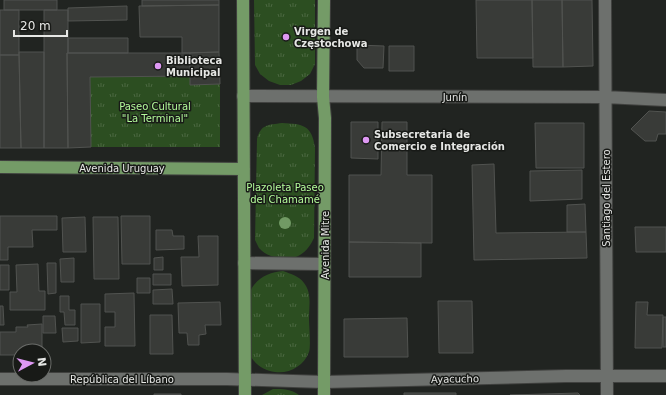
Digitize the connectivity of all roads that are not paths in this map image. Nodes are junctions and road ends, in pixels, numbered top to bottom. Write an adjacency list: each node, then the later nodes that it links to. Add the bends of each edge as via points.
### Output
1 (243, 0): 4 (main road)
2 (324, 0): 5 (main road, Avenida Mitre)
3 (605, 0): 6 (street, Santiago del Estero)
4 (243, 96): 5 (street, Junín); 9 (main road)
5 (324, 97): 6 (street, Junín); 11 (main road, Avenida Mitre)
6 (605, 97): 7 (street, Junín); 12 (street, Santiago del Estero)
7 (666, 100)
8 (0, 167): 9 (main road, Avenida Uruguay)
9 (244, 169): 10 (main road)
10 (244, 264): 11 (street); 15 (main road)
11 (324, 264): 16 (main road, Avenida Mitre)
12 (607, 376): 13 (street, Ayacucho); 16 (street, Ayacucho); 19 (street, Santiago del Estero)
13 (666, 376)
14 (0, 379): 15 (street, República del Líbano)
15 (245, 379): 16 (street, Ayacucho); 17 (main road)
16 (324, 382): 18 (main road, Avenida Mitre)
17 (245, 395)
18 (324, 395)
19 (607, 395)

